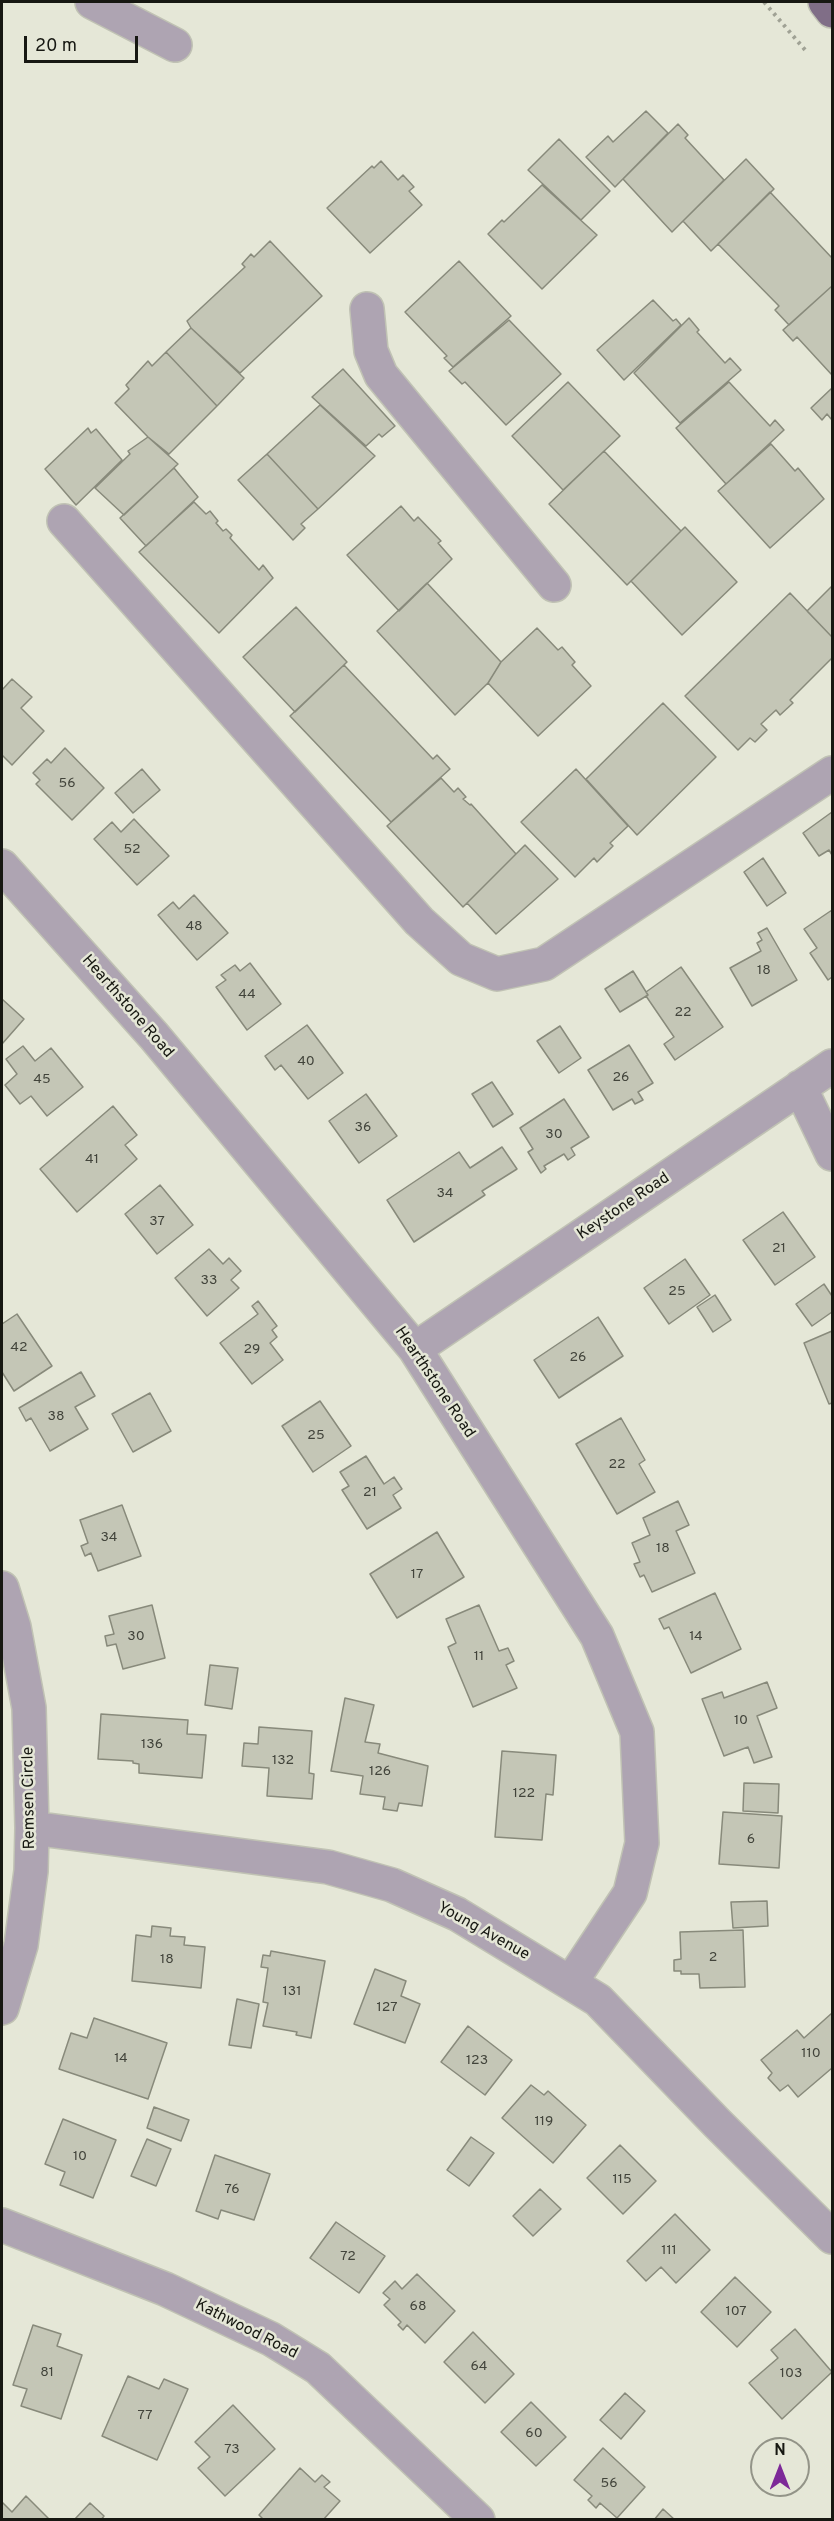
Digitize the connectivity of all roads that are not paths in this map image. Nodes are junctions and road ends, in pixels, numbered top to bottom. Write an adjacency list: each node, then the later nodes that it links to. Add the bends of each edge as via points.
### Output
1 (92, 2): 4 (street)
2 (825, 2): 3 (main road)
3 (832, 11)
4 (175, 45)
5 (367, 309): 7 (street, via 371,351 381,375)
6 (64, 521): 8 (street, via 419,921 461,959 497,974 544,964)
7 (554, 585)
8 (832, 773)
9 (2, 866): 13 (street, Hearthstone Road, via 154,1036)
10 (832, 1066): 11 (street, Keystone Road)
11 (800, 1087): 12 (street); 13 (street, Keystone Road)
12 (832, 1154)
13 (415, 1349): 16 (street, Hearthstone Road, via 597,1636 637,1732 642,1843 630,1893)
14 (2, 1588): 15 (street, Remsen Circle, via 14,1627 29,1708)
15 (32, 1828): 16 (street, Young Avenue, via 339,1870 392,1885 457,1914); 17 (street, Remsen Circle, via 31,1871 21,1945)
16 (571, 1982): 19 (street, Young Avenue, via 598,2000)
17 (2, 2008)
18 (2, 2225): 20 (street, Kathwood Road, via 165,2289 271,2339 318,2368)
19 (832, 2237)
20 (478, 2520)

